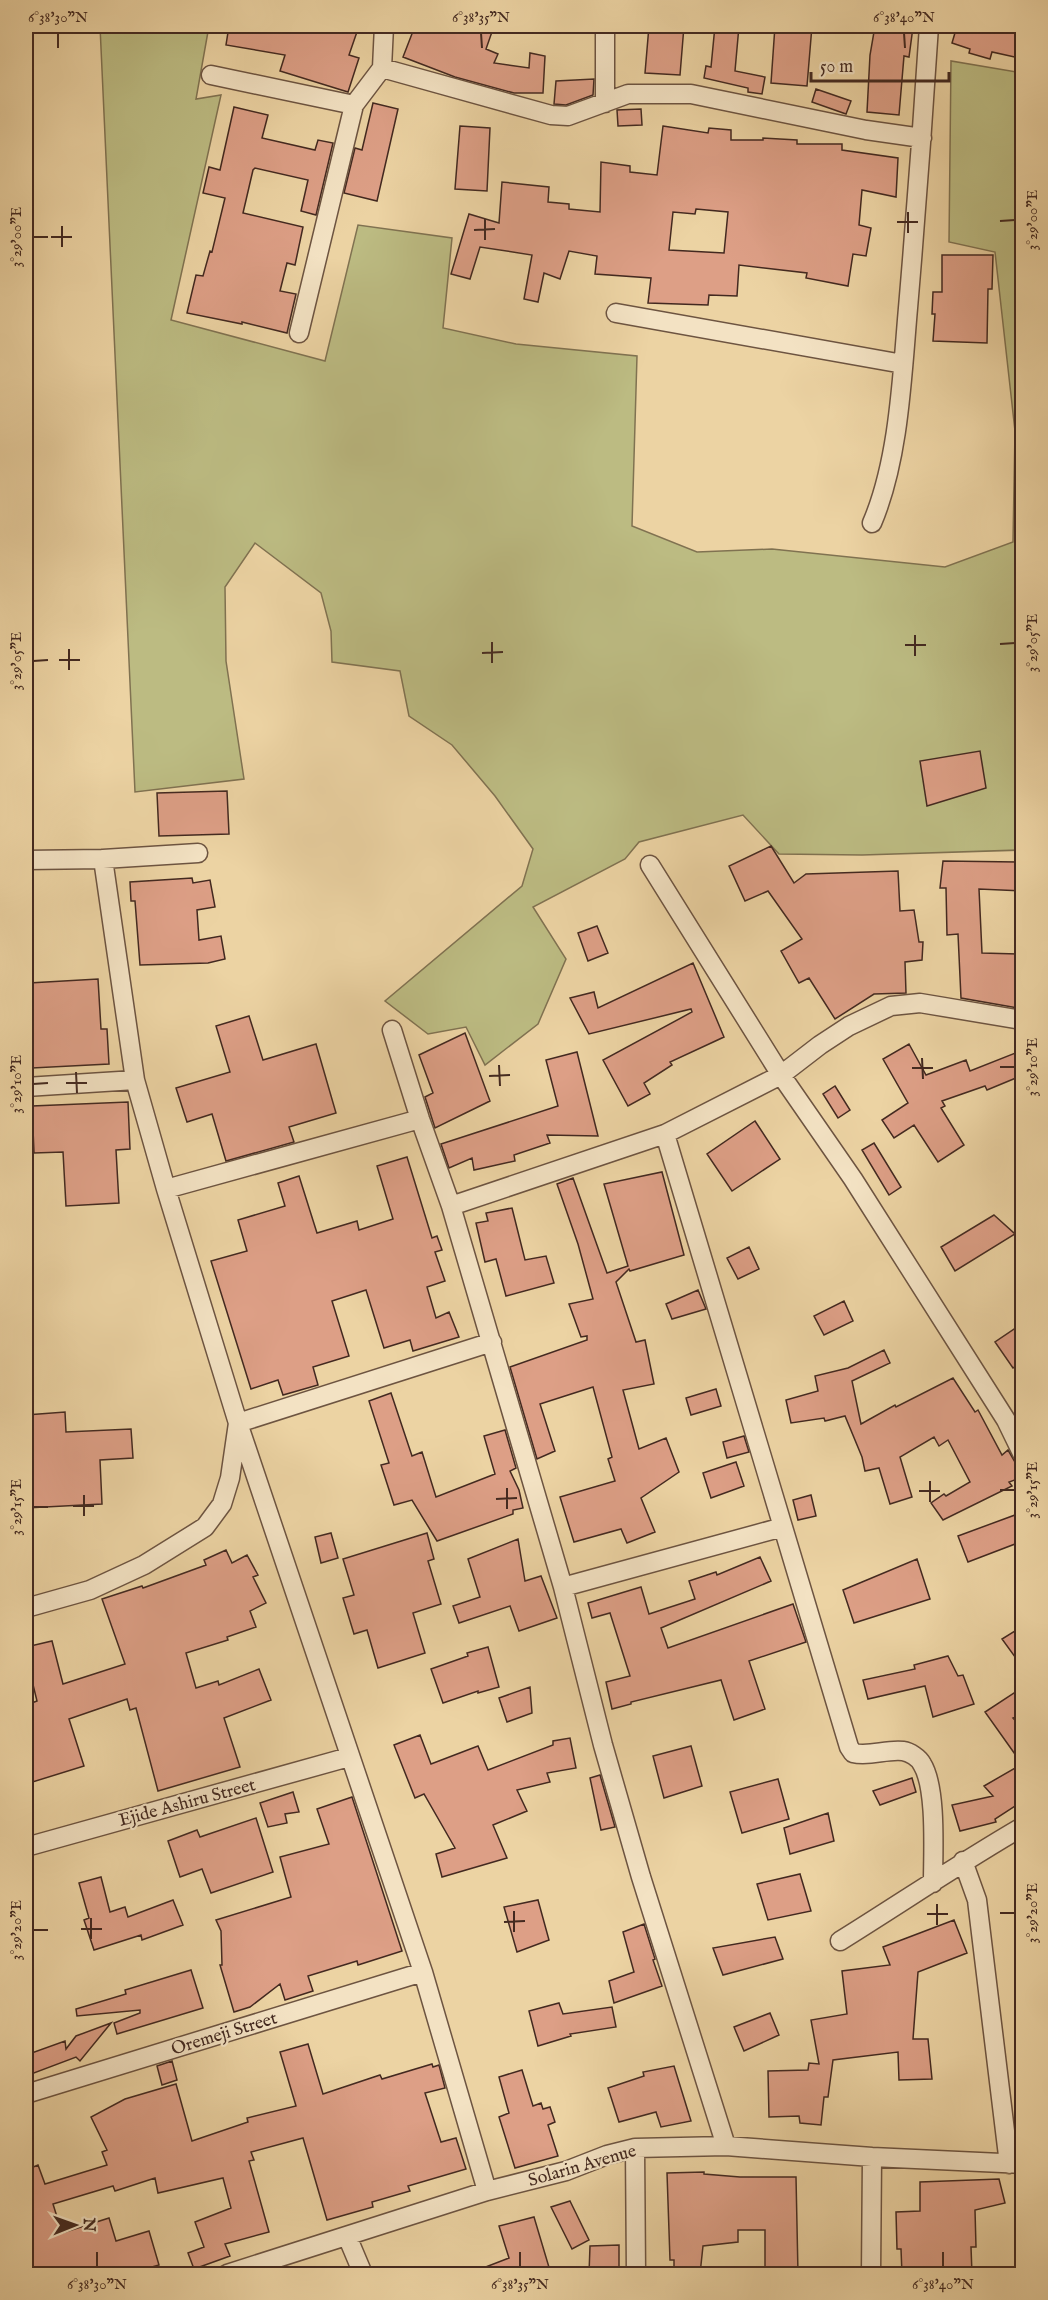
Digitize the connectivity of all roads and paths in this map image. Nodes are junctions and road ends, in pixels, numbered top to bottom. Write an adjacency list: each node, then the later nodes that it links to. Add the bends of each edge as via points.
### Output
1 (384, 26): 4 (street)
2 (605, 26): 6 (street)
3 (929, 26): 8 (street)
4 (382, 68): 6 (street, via 551,115 568,116); 7 (street)
5 (211, 75): 7 (street)
6 (605, 102): 8 (street, via 628,94 691,94)
7 (354, 105): 10 (street)
8 (922, 138): 11 (street)
9 (616, 313): 11 (street)
10 (299, 333)
11 (903, 364): 12 (street, via 888,479)
12 (872, 523)
13 (198, 853): 14 (street)
14 (103, 859): 15 (street); 20 (street)
15 (26, 860)
16 (650, 865): 19 (street)
17 (1023, 1020): 19 (street, via 920,1003 891,1006 849,1026)
18 (392, 1030): 22 (street)
19 (781, 1075): 23 (street); 28 (street, via 853,1179)
20 (135, 1080): 21 (street); 24 (street)
21 (26, 1087)
22 (420, 1119): 24 (street); 25 (street)
23 (665, 1134): 25 (street); 29 (street)
24 (166, 1189): 27 (street)
25 (451, 1206): 26 (street)
26 (492, 1342): 27 (street); 30 (street)
27 (238, 1423): 31 (street, via 222,1504 205,1527 144,1565 90,1590); 32 (street)
28 (1023, 1453)
29 (783, 1527): 30 (street); 36 (street, via 849,1747 861,1755 904,1751 922,1763 932,1808)
30 (563, 1587): 40 (street, via 641,1877)
31 (26, 1608)
32 (349, 1757): 34 (street, Ejide Ashiru Street); 38 (street)
33 (1023, 1827): 35 (street)
34 (26, 1847)
35 (963, 1861): 36 (street); 43 (street, via 977,1900)
36 (933, 1883): 37 (street)
37 (840, 1941)
38 (423, 1972): 39 (street, Oremeji Street); 44 (street)
39 (26, 2094)
40 (726, 2146): 41 (street, Solarin Avenue); 42 (street, Solarin Avenue)
41 (635, 2148): 44 (street, Solarin Avenue); 48 (street)
42 (872, 2157): 43 (street, Solarin Avenue); 49 (street)
43 (1016, 2164)
44 (487, 2191): 45 (street, Solarin Avenue)
45 (347, 2236): 46 (street, Solarin Avenue); 47 (street)
46 (227, 2274)
47 (363, 2274)
48 (636, 2274)
49 (871, 2274)

